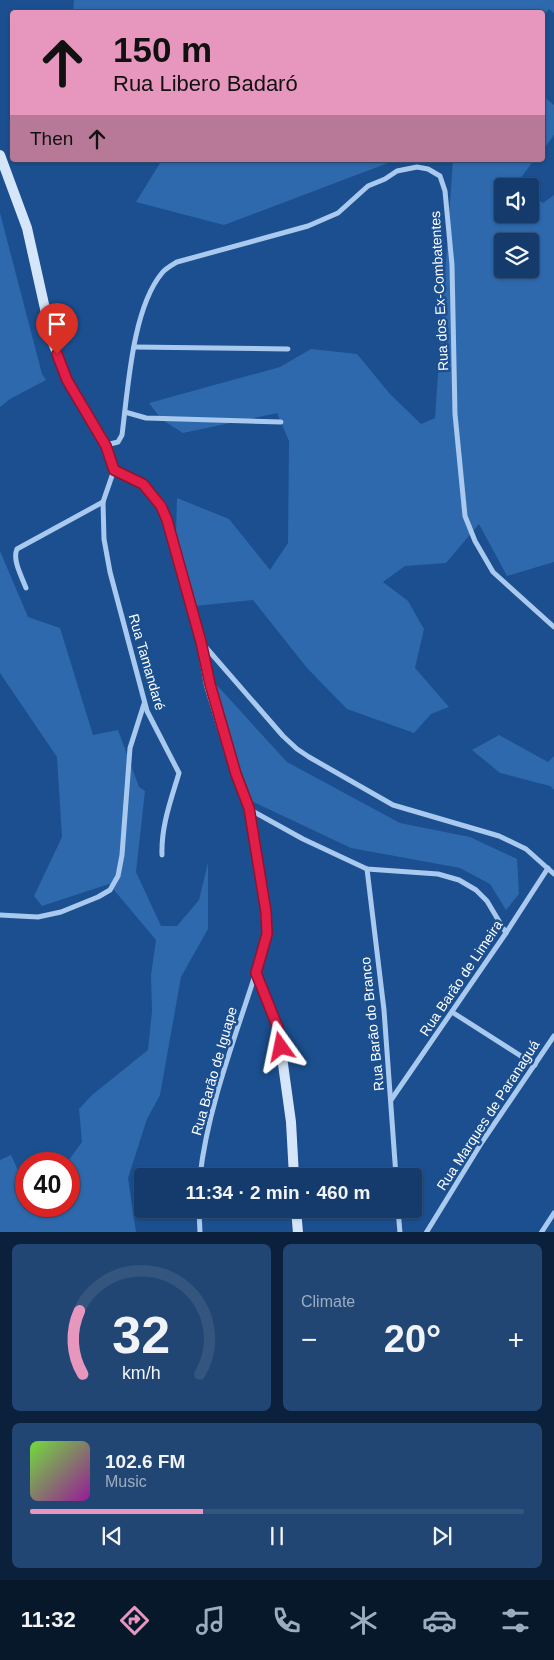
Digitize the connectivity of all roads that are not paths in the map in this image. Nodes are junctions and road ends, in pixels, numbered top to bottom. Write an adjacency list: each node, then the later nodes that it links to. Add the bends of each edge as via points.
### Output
1 (0, 155): 6 (street, via 28,228 52,340 67,380)
2 (134, 347): 3 (street); 4 (street, Rua dos Ex-Combatentes); 10 (street, Rua dos Ex-Combatentes, via 142,312 151,292 162,273 177,262 308,226 338,213 368,186 397,171 417,167 440,176 445,191 452,265 455,414 465,516 493,572)
3 (288, 349)
4 (125, 412): 5 (street, via 146,418); 6 (street, Rua dos Ex-Combatentes, via 122,435 118,442)
5 (281, 422)
6 (106, 446): 7 (street)
7 (114, 470): 8 (street, Rua Tamandaré); 11 (street, via 143,484 161,506)
8 (103, 502): 9 (street, via 17,549 14,554); 12 (street, Rua Tamandaré, via 104,538 110,572)
9 (26, 588)
10 (554, 627)
11 (201, 642): 13 (street, via 236,774); 15 (street, via 283,736 309,757 393,805 499,836 526,849)
12 (144, 702): 14 (street, Rua Tamandaré, via 179,773 165,821); 18 (street, via 130,748 122,855 118,876 110,890 61,912 38,917)
13 (249, 808): 16 (street, via 303,840); 20 (street, via 267,934)
14 (162, 855)
15 (548, 868): 17 (street); 19 (street, Rua Barão de Limeira)
16 (366, 869): 19 (street, via 438,874 460,880 486,901); 24 (street, Rua Barão do Branco, via 384,1010)
17 (554, 874)
18 (0, 915)
19 (506, 933): 21 (street, Rua Barão de Limeira)
20 (256, 973): 25 (street, Rua Barão de Iguape, via 217,1095); 26 (street, via 278,1028 291,1122)
21 (452, 1012): 23 (street); 24 (street, Rua Barão de Limeira)
22 (554, 1036): 23 (street, Rua Marques de Paranaguá)
23 (535, 1065): 35 (street, Rua Marques de Paranaguá)
24 (391, 1100): 27 (street, Rua Barão do Branco)
25 (201, 1168)
26 (294, 1168)
27 (395, 1168)
28 (554, 1213): 36 (street)
29 (199, 1218): 32 (street)
30 (297, 1218): 33 (street)
31 (399, 1218): 34 (street)
32 (200, 1232)
33 (298, 1232)
34 (400, 1232)
35 (426, 1232)
36 (541, 1232)

